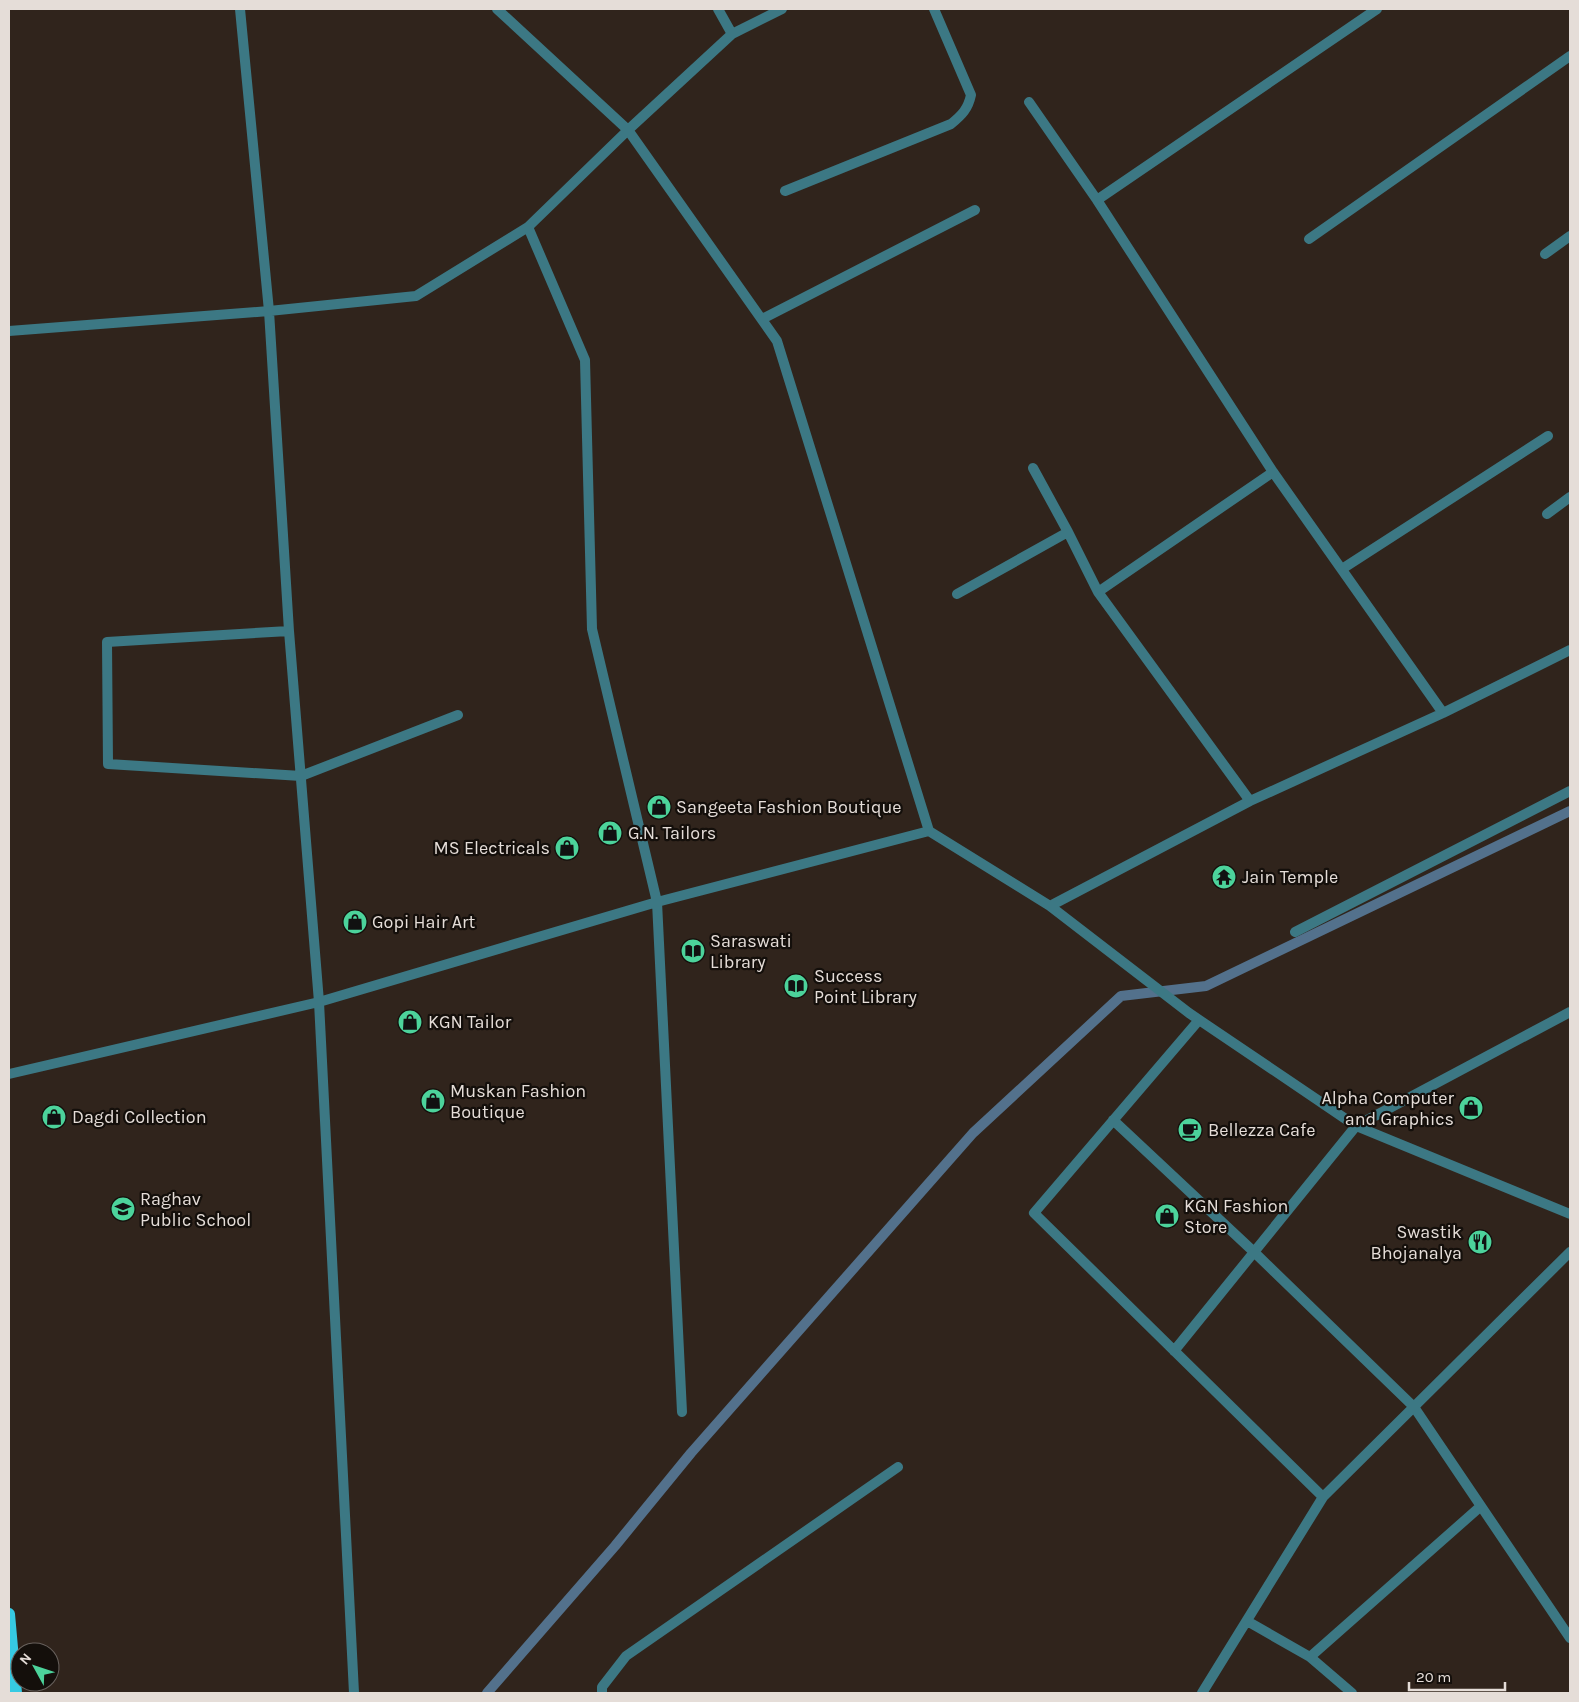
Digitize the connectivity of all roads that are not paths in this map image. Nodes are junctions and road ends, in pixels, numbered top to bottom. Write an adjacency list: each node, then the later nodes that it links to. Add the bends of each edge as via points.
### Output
1 (240, 9): 18 (street)
2 (497, 9): 10 (street)
3 (718, 9): 7 (street)
4 (782, 9): 7 (street)
5 (934, 9): 11 (street, via 971,95 964,114 951,124)
6 (1377, 9): 12 (street)
7 (732, 34): 10 (street)
8 (1570, 56): 16 (street)
9 (1029, 102): 12 (street)
10 (628, 130): 14 (street); 19 (street)
11 (785, 192)
12 (1097, 200): 23 (street)
13 (975, 210): 19 (street)
14 (528, 228): 18 (street, via 416,296); 38 (street, via 585,360 592,629)
15 (1570, 236): 17 (street)
16 (1309, 239)
17 (1545, 254)
18 (270, 312): 20 (street); 30 (street)
19 (762, 319): 37 (street, via 777,341)
20 (9, 330)
21 (1548, 436): 27 (street)
22 (1033, 468): 26 (street)
23 (1273, 472): 27 (street); 28 (street)
24 (1570, 497): 25 (street)
25 (1548, 514)
26 (1068, 532): 28 (street); 29 (street)
27 (1342, 569): 32 (street)
28 (1098, 592): 36 (street)
29 (957, 594)
30 (289, 631): 34 (street); 34 (street, via 106,642 108,764)
31 (1570, 650): 32 (street)
32 (1443, 713): 36 (street)
33 (458, 715): 34 (street)
34 (301, 776): 41 (street)
35 (1570, 791): 40 (street)
36 (1250, 802): 39 (street)
37 (929, 831): 38 (street); 39 (street)
38 (656, 902): 41 (street); 52 (street)
39 (1050, 906): 43 (street)
40 (1295, 932)
41 (319, 1002): 44 (street); 61 (street)
42 (1570, 1012): 46 (street)
43 (1199, 1020): 45 (street); 46 (street)
44 (9, 1074)
45 (1113, 1120): 48 (street); 50 (street, via 1034,1213)
46 (1356, 1126): 47 (street); 48 (street)
47 (1570, 1214)
48 (1254, 1252): 50 (street); 51 (street)
49 (1570, 1252): 51 (street)
50 (1174, 1351): 54 (street)
51 (1414, 1407): 54 (street); 55 (street)
52 (682, 1412)
53 (898, 1467): 62 (street, via 626,1656 602,1687)
54 (1323, 1497): 57 (street)
55 (1480, 1506): 58 (street); 59 (street)
56 (9, 1614): 60 (main road)
57 (1247, 1621): 59 (street); 63 (street)
58 (1570, 1638)
59 (1310, 1657): 64 (street)
60 (16, 1693)
61 (354, 1693)
62 (602, 1693)
63 (1202, 1693)
64 (1352, 1693)

